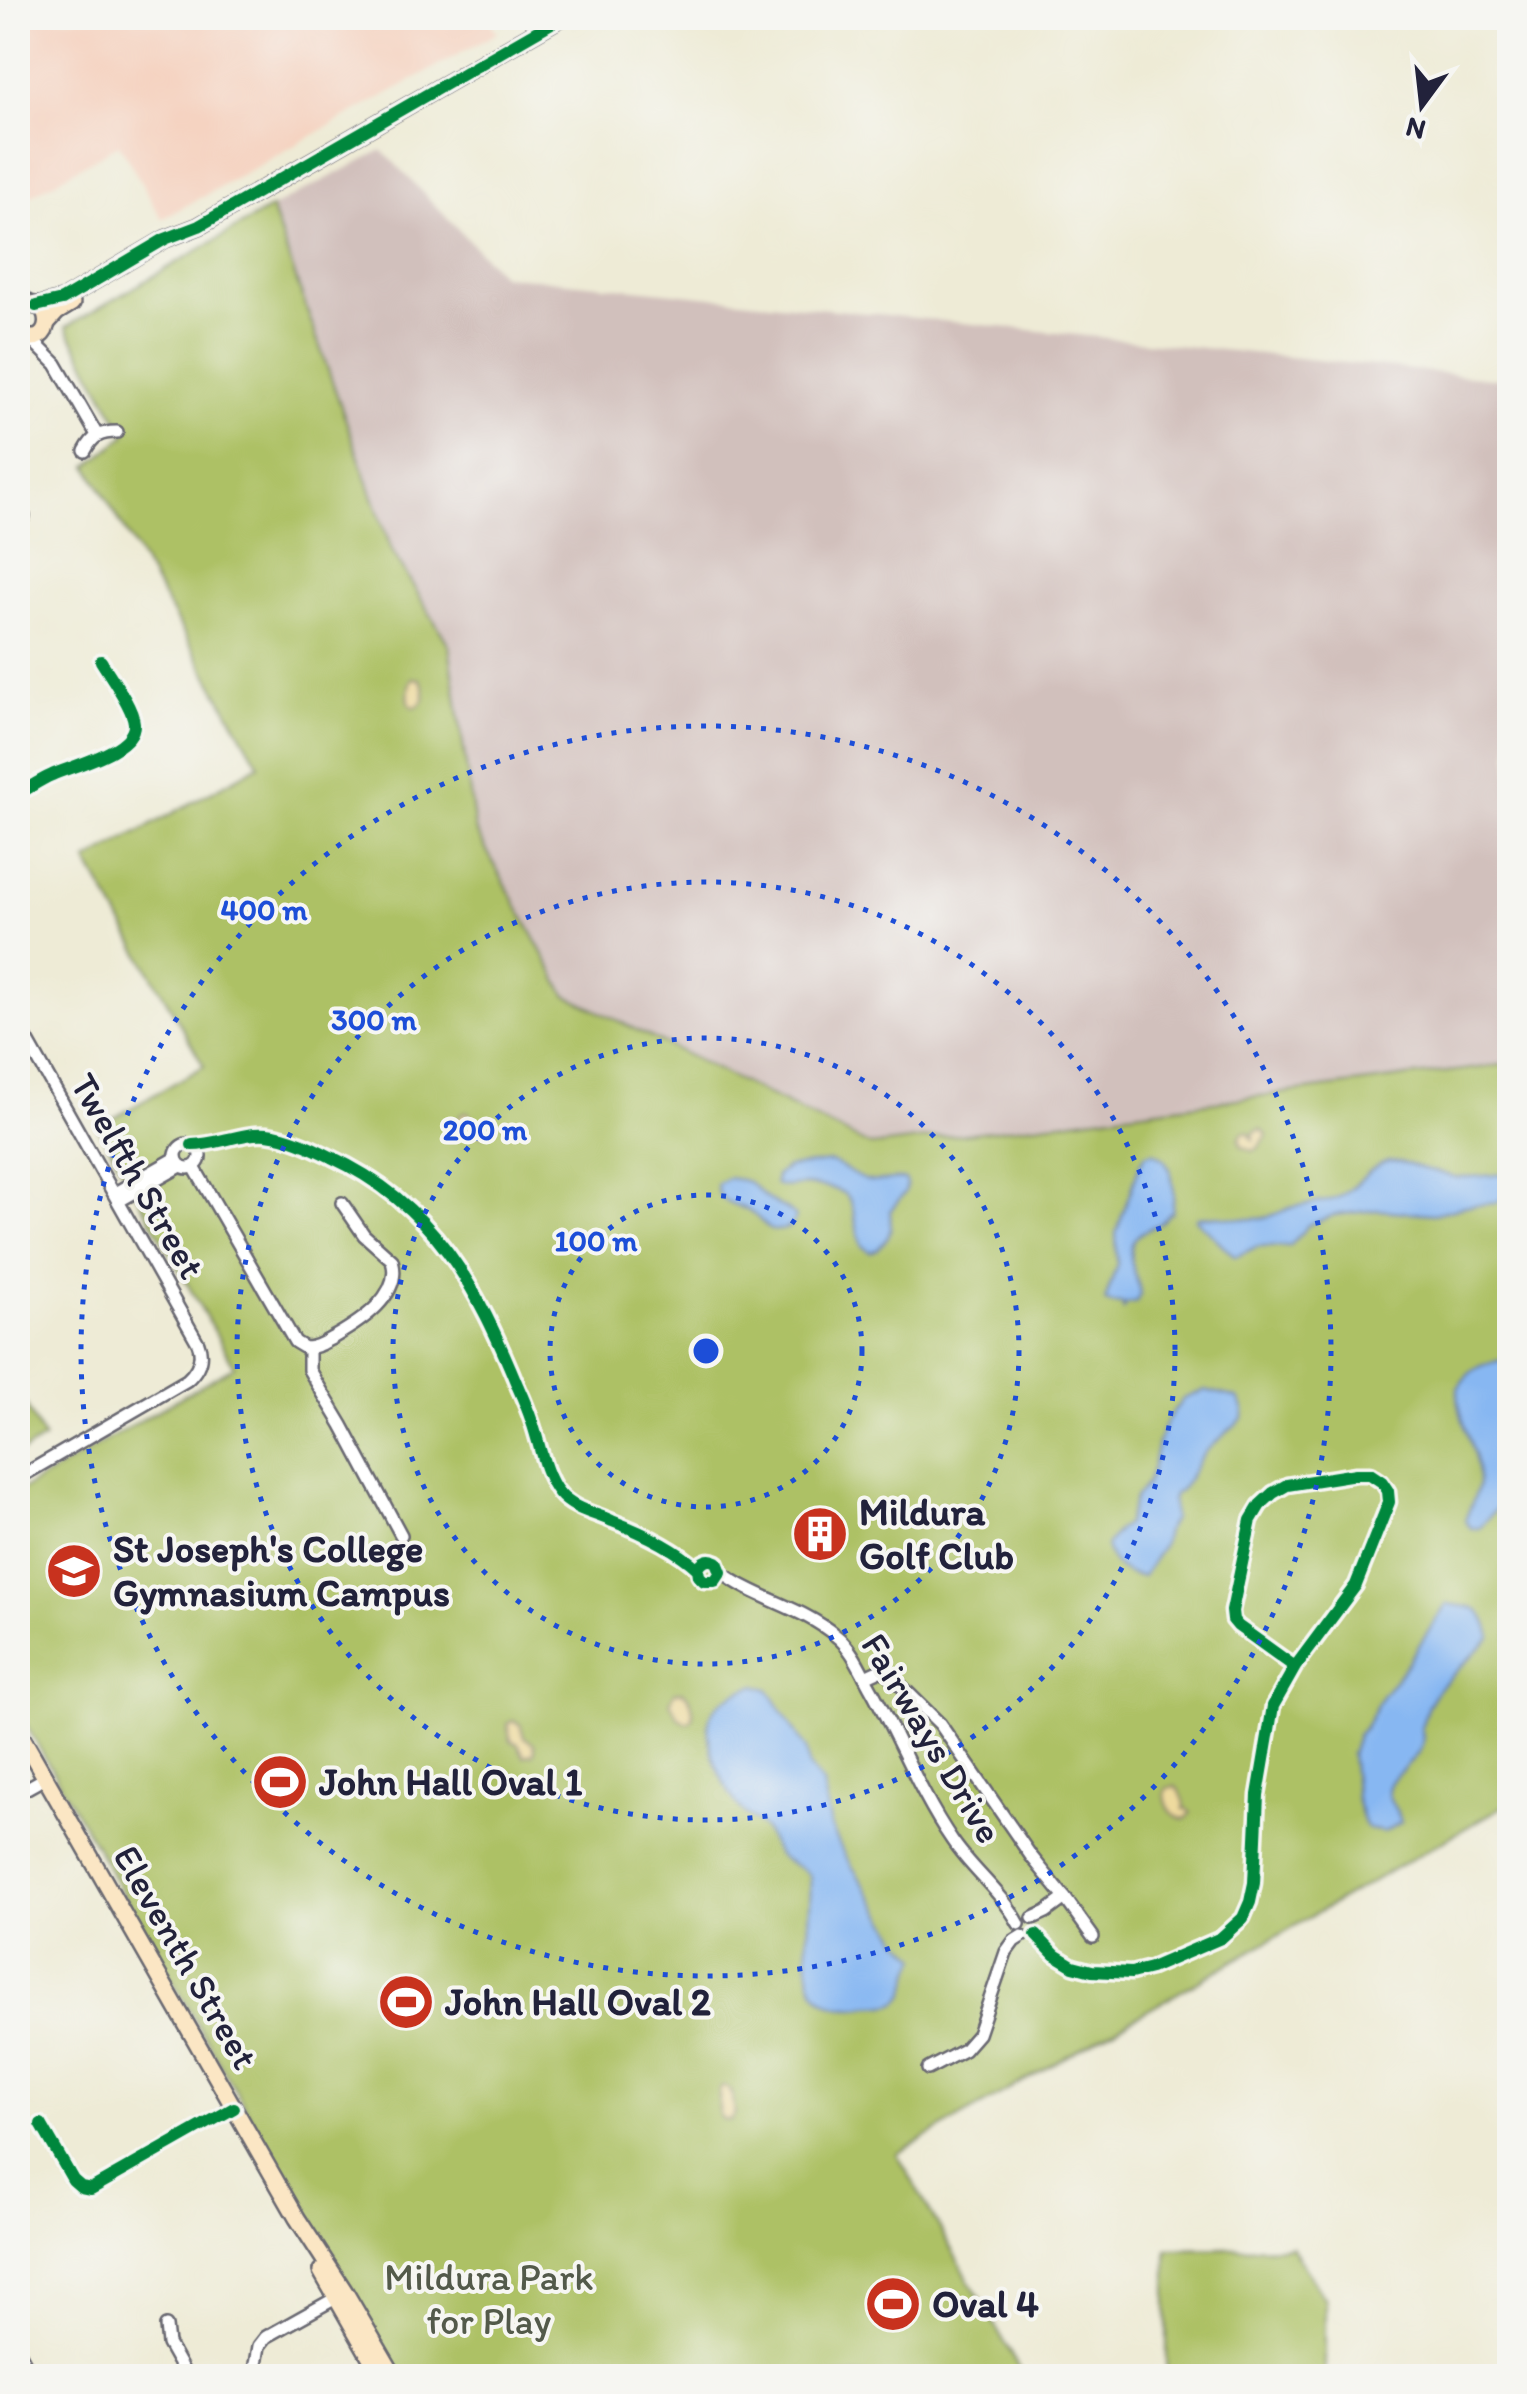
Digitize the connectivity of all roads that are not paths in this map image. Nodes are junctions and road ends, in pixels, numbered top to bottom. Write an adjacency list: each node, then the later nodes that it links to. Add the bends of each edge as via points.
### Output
1 (560, 18): 2 (main road)
2 (199, 226): 4 (main road, via 62,300); 5 (main road, via 57,312)
3 (18, 290): 4 (street)
4 (28, 307): 5 (main road, via 45,312)
5 (46, 326): 6 (main road, via 40,336); 7 (street)
6 (22, 336): 7 (street)
7 (56, 364): 9 (street)
8 (117, 432): 9 (street)
9 (97, 435): 10 (street)
10 (84, 451)
11 (24, 516): 12 (street)
12 (18, 530)
13 (101, 661): 14 (street, via 132,714 132,735)
14 (18, 794)
15 (18, 1024): 19 (street, Twelfth Street)
16 (210, 1144): 17 (street); 18 (street); 24 (street, via 244,1134 287,1138 358,1170 400,1200 444,1246 484,1308 556,1490 571,1504)
17 (192, 1145): 18 (street, via 198,1150); 18 (street, via 181,1147)
18 (188, 1162): 19 (street); 21 (street, via 295,1342)
19 (117, 1197): 22 (street, Twelfth Street, via 198,1343 198,1368)
20 (342, 1203): 21 (street, via 364,1236 392,1260 394,1277 368,1317)
21 (309, 1349): 23 (street, via 309,1370)
22 (18, 1478)
23 (401, 1535)
24 (700, 1566): 25 (street, via 717,1562); 25 (street, via 704,1581)
25 (720, 1576): 27 (street, Fairways Drive, via 834,1634)
26 (1295, 1666): 26 (street, Fairways Drive, via 1356,1585 1371,1549 1389,1502 1388,1490 1370,1474 1287,1485 1251,1520 1233,1620); 32 (street, Fairways Drive, via 1270,1719 1254,1883 1237,1925 1211,1943 1131,1972 1073,1966)
27 (865, 1677): 31 (street, via 887,1672 940,1724); 32 (street, Fairways Drive, via 940,1823)
28 (18, 1730): 29 (main road, Eleventh Street)
29 (45, 1778): 30 (street); 35 (main road, Eleventh Street)
30 (18, 1793)
31 (1066, 1898): 32 (street); 33 (street)
32 (1029, 1926): 34 (street, via 1006,1952 978,2034 956,2056)
33 (1094, 1937)
34 (928, 2069)
35 (234, 2108): 36 (street, via 91,2189 73,2180); 37 (main road, Eleventh Street)
36 (41, 2124)
37 (340, 2295): 42 (street, via 262,2342); 43 (main road, Eleventh Street); 44 (main road, Eleventh Street)
38 (166, 2326): 41 (street)
39 (18, 2350): 40 (street)
40 (32, 2376)
41 (186, 2376)
42 (254, 2376)
43 (381, 2376)
44 (394, 2376)

